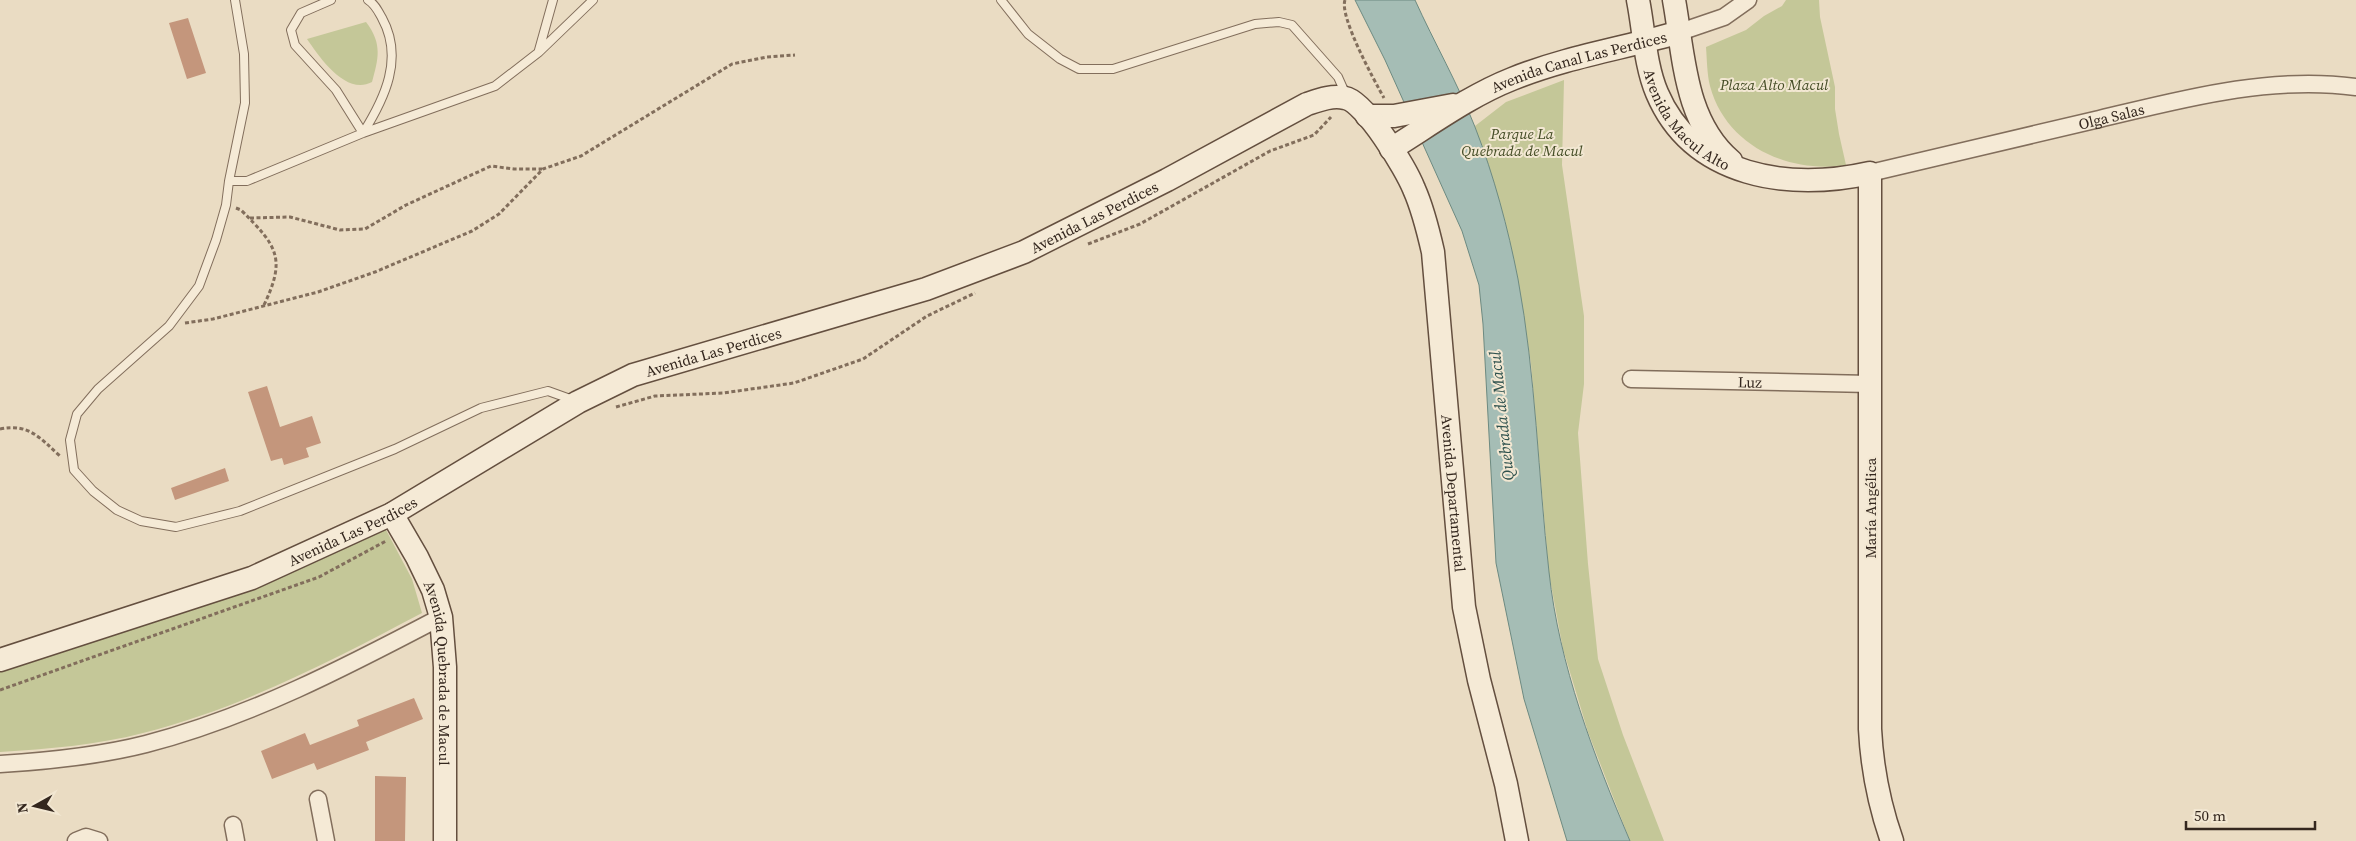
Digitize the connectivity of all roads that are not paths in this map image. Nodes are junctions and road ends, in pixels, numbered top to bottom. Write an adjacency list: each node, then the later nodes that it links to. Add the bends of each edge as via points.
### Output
1 (235, 0): 20 (lane, via 244,54 246,103)
2 (331, 0): 16 (lane, via 301,13 291,30 295,45 336,90)
3 (368, 0): 16 (lane, via 373,3 389,32 392,70 377,110)
4 (553, 0): 12 (lane)
5 (593, 0): 12 (lane)
6 (1001, 0): 15 (lane, via 1028,34 1060,59 1080,69 1113,69 1255,24 1279,22 1292,25 1338,77)
7 (1638, 0): 11 (street, Avenida Macul Alto)
8 (1674, 0): 10 (street, Avenida Macul Alto)
9 (1748, 0): 10 (street, Avenida Canal Las Perdices, via 1724,17)
10 (1680, 32): 11 (street, Avenida Canal Las Perdices); 18 (street, Avenida Macul Alto, via 1688,84 1699,119 1716,146)
11 (1646, 42): 14 (street, Avenida Canal Las Perdices, via 1540,69); 18 (street, Avenida Macul Alto, via 1657,93 1672,120 1701,151)
12 (539, 52): 16 (lane, via 495,86)
13 (2356, 87): 19 (street, Olga Salas, via 2284,84 2206,96)
14 (1468, 101): 15 (street, Avenida Las Perdices, via 1400,115); 17 (street, Avenida Canal Las Perdices)
15 (1357, 106): 17 (street); 23 (street, Avenida Las Perdices, via 1332,97 1307,104 1024,252 926,289 633,375)
16 (363, 133): 20 (lane, via 248,181)
17 (1391, 149): 35 (street, Avenida Departamental, via 1413,187 1425,217 1433,252 1464,607)
18 (1739, 168): 19 (street, Avenida Macul Alto, via 1775,178 1810,181)
19 (1870, 173): 22 (street, María Angélica)
20 (229, 181): 23 (lane, via 226,205 199,286 169,326 98,389 77,414 70,440 74,470 117,510 141,521 176,527 240,511 395,449 481,408 548,391)
21 (1631, 380): 22 (street, Luz)
22 (1870, 384): 36 (street, María Angélica, via 1871,750 1878,798)
23 (578, 402): 24 (street, Avenida Las Perdices)
24 (397, 523): 25 (street, Avenida Quebrada de Macul, via 433,590); 26 (street, Avenida Las Perdices, via 252,578)
25 (441, 617): 27 (street, via 309,684 194,730 100,754); 34 (street, Avenida Quebrada de Macul, via 445,667)
26 (0, 660)
27 (0, 764)
28 (318, 799): 33 (street)
29 (233, 825): 32 (street)
30 (76, 841): 31 (street, via 86,837)
31 (99, 841)
32 (236, 841)
33 (326, 841)
34 (445, 841)
35 (1517, 841)
36 (1892, 841)

